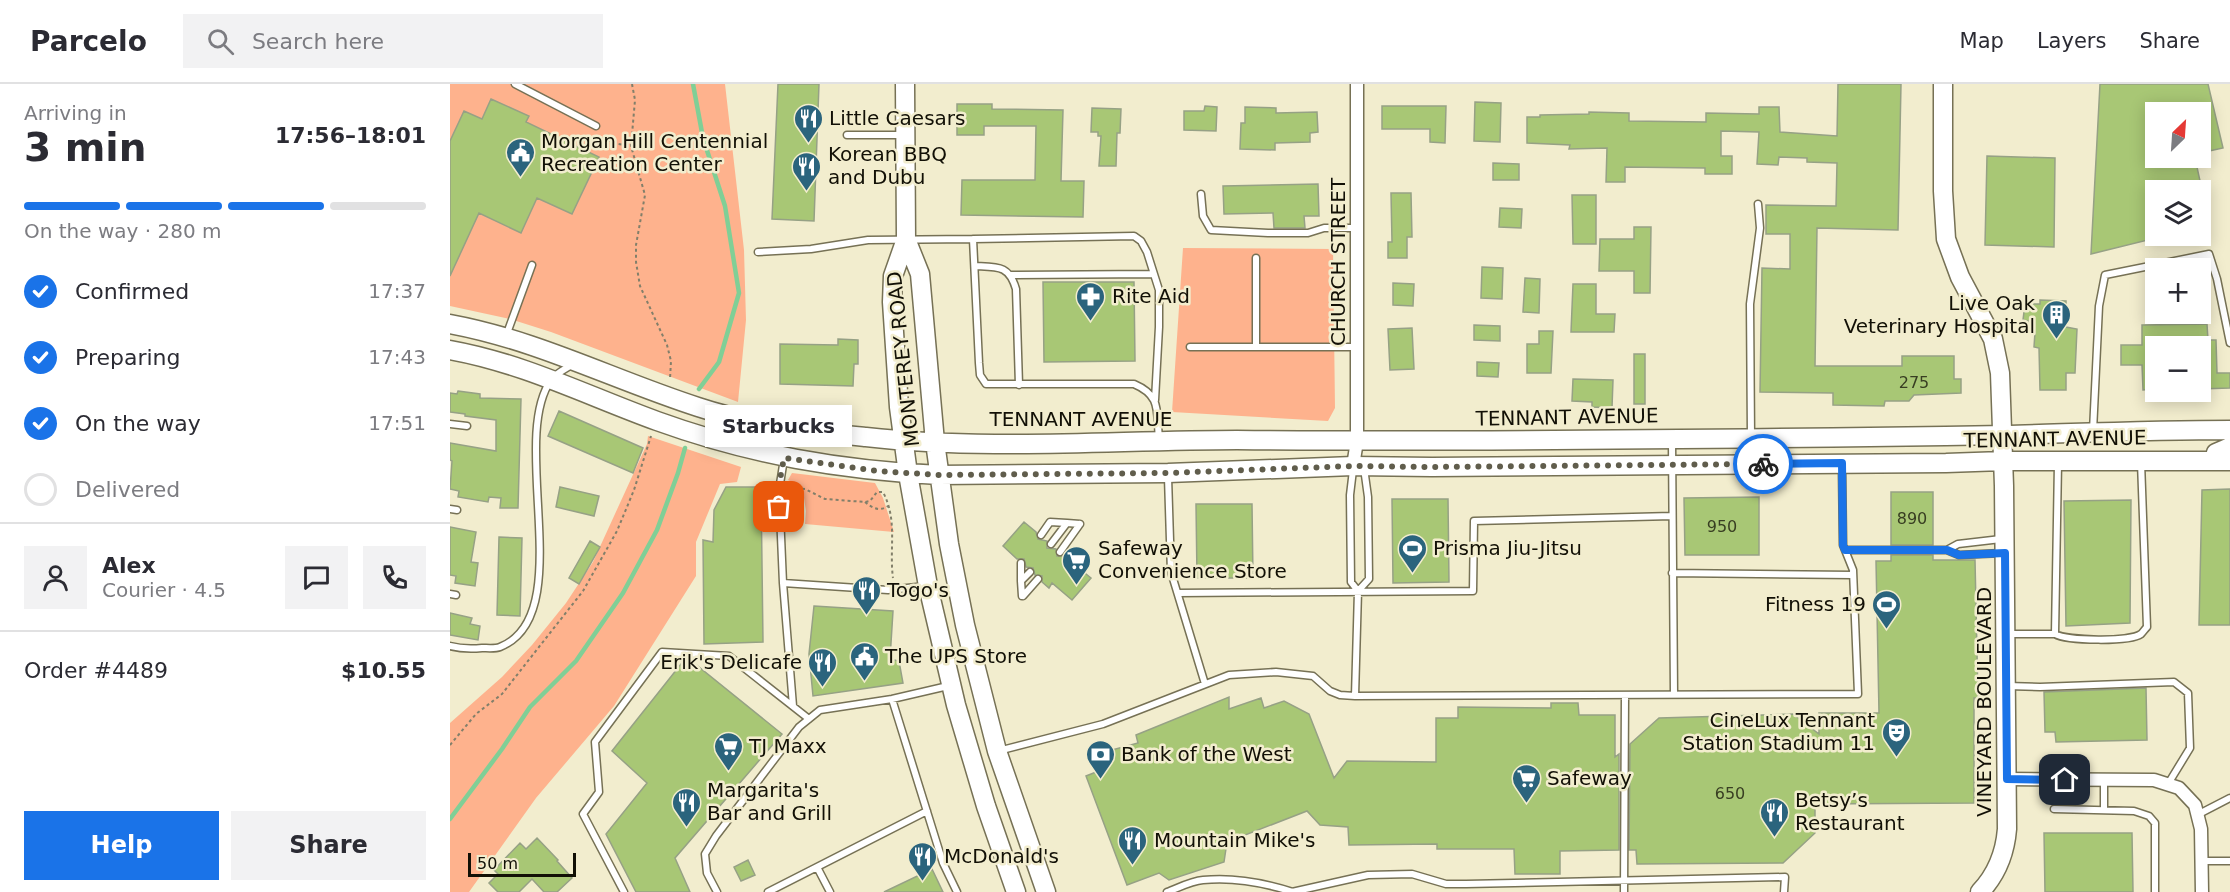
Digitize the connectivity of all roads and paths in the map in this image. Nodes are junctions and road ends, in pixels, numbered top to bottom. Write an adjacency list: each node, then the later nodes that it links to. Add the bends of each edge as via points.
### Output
1 (516, 84): 6 (lane)
2 (632, 84): 9 (path, via 635,100)
3 (905, 84): 8 (main road, MONTEREY ROAD)
4 (1357, 84): 12 (street, CHURCH STREET)
5 (1943, 84): 38 (main road, VINEYARD BOULEVARD, via 1946,240 1992,339 2001,373)
6 (596, 126): 9 (path, via 594,136)
7 (847, 135): 8 (lane)
8 (905, 135): 13 (main road, MONTEREY ROAD)
9 (631, 146): 31 (path, via 645,195 636,245 640,286 667,345 671,361)
10 (1201, 194): 12 (lane, via 1203,216 1211,230 1308,233 1324,228)
11 (1758, 204): 40 (lane, via 1760,228 1750,304)
12 (1357, 228): 26 (street, CHURCH STREET)
13 (906, 239): 14 (lane); 15 (lane); 41 (main road, MONTEREY ROAD, via 893,276 892,302); 43 (main road, MONTEREY ROAD, via 920,274)
14 (973, 239): 18 (lane); 19 (lane, via 1134,236 1144,246)
15 (758, 252)
16 (1256, 258): 25 (lane)
17 (532, 265): 22 (lane)
18 (975, 266): 20 (lane, via 1002,267); 30 (lane, via 980,375 986,384)
19 (1153, 274): 20 (lane); 32 (lane, via 1159,290 1160,327)
20 (1011, 275): 30 (lane, via 1016,289)
21 (450, 324): 22 (main road, TENNANT AVENUE)
22 (506, 336): 28 (main road, TENNANT AVENUE)
23 (2230, 343): 37 (lane, via 2209,254 2105,275 2099,306)
24 (1190, 347): 25 (lane)
25 (1256, 347): 26 (lane)
26 (1357, 347): 42 (street, CHURCH STREET)
27 (450, 350): 29 (main road, TENNANT AVENUE)
28 (578, 361): 29 (lane); 41 (main road, TENNANT AVENUE, via 665,396 732,417)
29 (552, 379): 46 (main road, TENNANT AVENUE, via 693,433); 81 (lane, via 535,432 538,590 528,620 518,634 499,648)
30 (1019, 385): 32 (lane, via 1134,384 1147,390)
31 (669, 386)
32 (1155, 400): 44 (lane)
33 (450, 424): 34 (lane)
34 (467, 426)
35 (653, 430): 91 (path, via 617,531 583,591 514,681 476,714)
36 (2230, 430): 37 (main road, TENNANT AVENUE)
37 (2093, 432): 38 (main road, TENNANT AVENUE)
38 (2002, 435): 40 (main road, TENNANT AVENUE); 47 (main road, VINEYARD BOULEVARD)
39 (1671, 438): 40 (main road, TENNANT AVENUE); 42 (main road, TENNANT AVENUE); 52 (lane)
40 (1750, 438)
41 (904, 441): 43 (main road, TENNANT AVENUE); 55 (main road, MONTEREY ROAD)
42 (1358, 441): 44 (main road, TENNANT AVENUE); 53 (street, CHURCH STREET)
43 (934, 442): 44 (main road, TENNANT AVENUE); 56 (main road, MONTEREY ROAD)
44 (1159, 442)
45 (2230, 447): 49 (main road, via 2216,453)
46 (784, 458): 55 (main road, TENNANT AVENUE); 75 (lane, via 778,490)
47 (2003, 461): 50 (main road, TENNANT AVENUE); 51 (main road, TENNANT AVENUE); 64 (main road, VINEYARD BOULEVARD)
48 (2140, 461): 49 (main road, TENNANT AVENUE); 50 (main road, TENNANT AVENUE); 80 (lane, via 2146,627 2133,637 2076,640)
49 (2222, 461)
50 (2058, 462): 80 (lane)
51 (1842, 463): 52 (main road, TENNANT AVENUE); 65 (lane)
52 (1672, 465): 53 (main road, TENNANT AVENUE); 60 (lane)
53 (1358, 466): 54 (main road, TENNANT AVENUE); 77 (lane, via 1350,495 1351,582); 77 (lane, via 1368,497 1369,579)
54 (1168, 473): 56 (main road, TENNANT AVENUE); 78 (lane, via 1172,572)
55 (908, 474): 56 (main road, TENNANT AVENUE); 76 (main road, MONTEREY ROAD)
56 (939, 475): 92 (main road, MONTEREY ROAD, via 965,625)
57 (790, 488): 58 (path, via 805,489 825,499)
58 (865, 502): 59 (path, via 878,509); 59 (path, via 880,491)
59 (888, 506): 72 (path, via 893,529)
60 (1672, 516): 70 (lane); 77 (lane, via 1474,521 1473,591)
61 (1067, 523): 62 (lane, via 1050,522); 63 (lane); 67 (lane, via 1080,524)
62 (1041, 535)
63 (1052, 544)
64 (2005, 546): 66 (lane, via 1958,544); 66 (lane, via 1959,555); 79 (main road, VINEYARD BOULEVARD)
65 (1845, 550): 66 (lane); 71 (lane)
66 (1947, 550)
67 (1060, 552)
68 (1021, 563): 74 (lane)
69 (1030, 572): 74 (lane)
70 (1672, 573): 71 (lane); 85 (lane)
71 (1853, 575): 85 (lane, via 1858,694)
72 (893, 578)
73 (1038, 579): 74 (lane, via 1022,597)
74 (1022, 581)
75 (783, 583): 76 (lane, via 888,590); 89 (lane)
76 (928, 586): 83 (main road, MONTEREY ROAD)
77 (1358, 591): 78 (lane); 87 (lane)
78 (1178, 593): 82 (lane)
79 (2006, 634): 80 (lane); 84 (main road, VINEYARD BOULEVARD)
80 (2055, 634)
81 (450, 646)
82 (1205, 684): 87 (lane, via 1229,675 1276,672 1313,676 1330,691); 92 (lane, via 1102,724)
83 (951, 685): 88 (lane); 110 (main road, MONTEREY ROAD)
84 (2006, 686): 93 (main road, VINEYARD BOULEVARD); 95 (lane, via 2174,682 2188,693 2190,748)
85 (1674, 694): 86 (lane)
86 (1624, 695): 87 (lane); 104 (lane)
87 (1355, 696)
88 (892, 699): 90 (lane, via 820,710); 99 (lane)
89 (793, 706): 90 (lane); 105 (lane, via 729,656 662,652 595,742 599,792 582,814)
90 (809, 719): 106 (lane, via 705,854 707,873)
91 (450, 745)
92 (997, 751): 111 (main road, MONTEREY ROAD)
93 (2007, 779): 94 (street); 116 (main road, VINEYARD BOULEVARD, via 2006,842 1996,870)
94 (2104, 781): 95 (street, via 2154,780); 98 (lane)
95 (2168, 784): 100 (street, via 2179,788 2194,805)
96 (2230, 798): 100 (lane)
97 (2054, 809): 98 (lane)
98 (2104, 810): 117 (lane, via 2150,816 2154,823)
99 (927, 811): 103 (lane); 109 (lane, via 943,863)
100 (2197, 815): 101 (street)
101 (2202, 861): 102 (lane); 118 (street)
102 (2230, 861)
103 (817, 867): 107 (lane); 108 (lane)
104 (1624, 879): 113 (lane, via 1446,884 1412,874 1368,875); 114 (lane); 115 (lane, via 1785,877)
105 (624, 892)
106 (717, 892)
107 (768, 892)
108 (830, 892)
109 (957, 892)
110 (1016, 892)
111 (1046, 892)
112 (1167, 892): 113 (lane, via 1201,880 1241,881)
113 (1293, 892)
114 (1624, 892)
115 (1784, 892)
116 (1980, 892)
117 (2155, 892)
118 (2202, 892)

